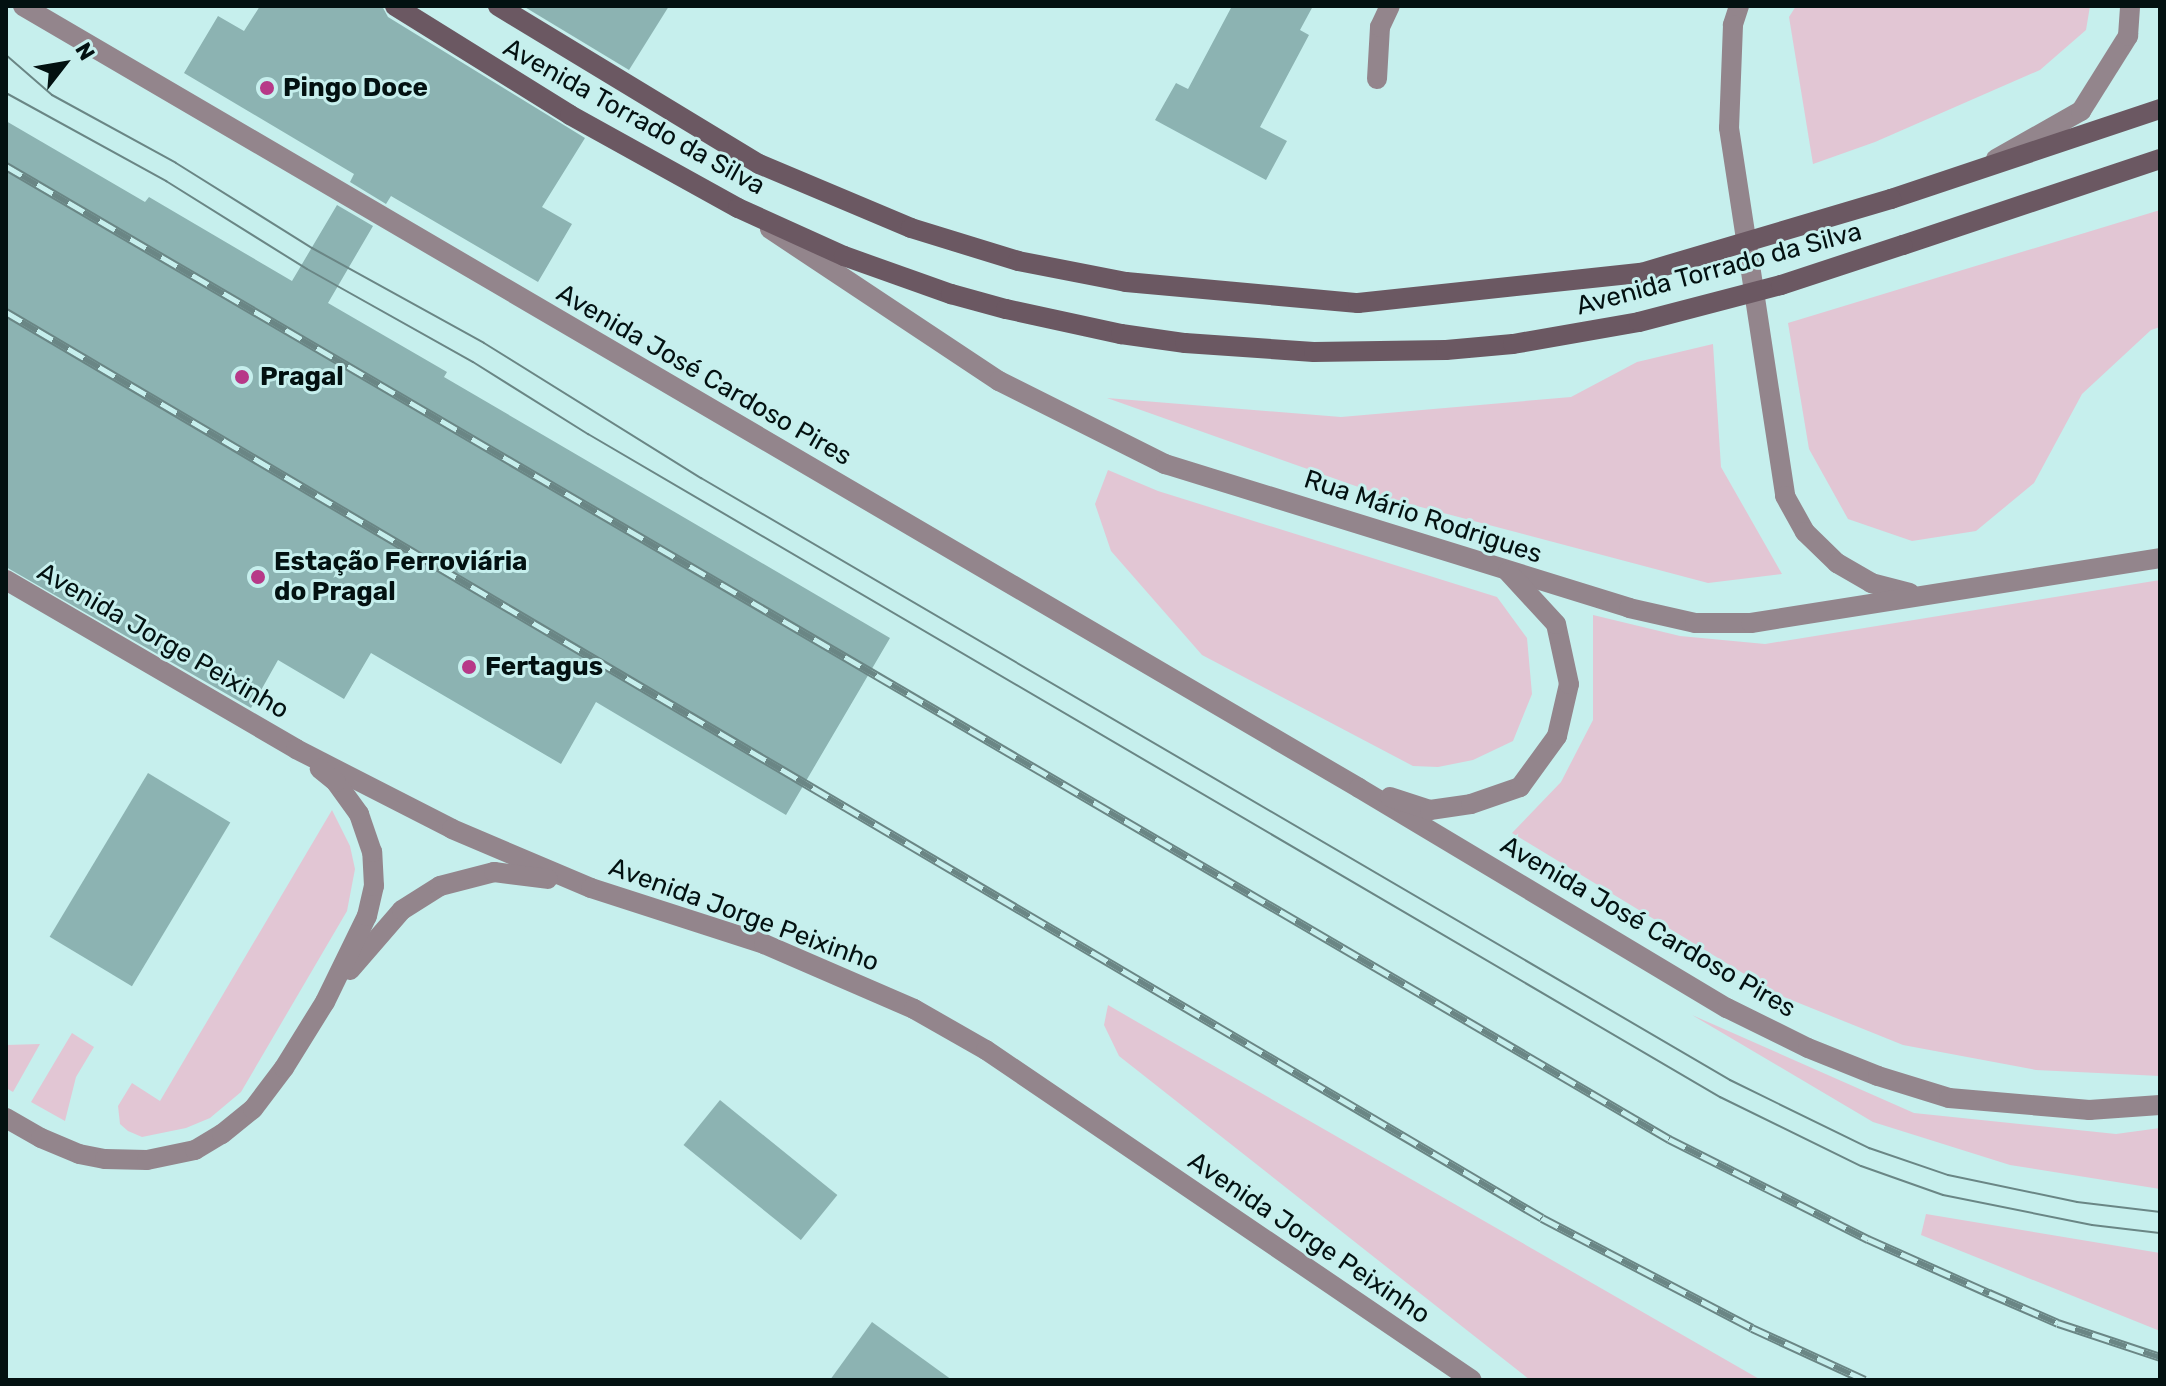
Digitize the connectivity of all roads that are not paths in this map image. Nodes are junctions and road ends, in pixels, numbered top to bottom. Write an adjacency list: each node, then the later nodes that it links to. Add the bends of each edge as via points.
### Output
1 (23, 6): 17 (street, Avenida José Cardoso Pires)
2 (395, 6): 11 (main road, Avenida Torrado da Silva, via 570,115)
3 (498, 6): 10 (main road, Avenida Torrado da Silva, bridge, via 759,164 911,228 1018,261 1126,282 1358,303 1641,273)
4 (1390, 6): 7 (street, via 1380,27)
5 (1739, 6): 15 (street, via 1733,25 1729,128 1785,496 1805,532 1837,563 1871,583)
6 (2130, 6): 10 (street, via 2128,36 2081,111)
7 (1377, 79)
8 (2160, 109): 10 (main road, Avenida Torrado da Silva)
9 (2160, 159): 11 (main road, Avenida Torrado da Silva, bridge, via 1781,285 1639,322 1446,350 1314,352 1185,343 1064,322 951,294 844,256)
10 (1980, 168)
11 (738, 208): 13 (street, Rua Mário Rodrigues, via 999,381 1165,464)
12 (2160, 558): 15 (street, Rua Mário Rodrigues)
13 (1508, 572): 15 (street, Rua Mário Rodrigues, via 1695,623 1751,623); 17 (street, Avenida José Cardoso Pires, via 1556,624 1569,684 1557,736 1520,787 1471,804 1430,810)
14 (6, 580): 16 (street, Avenida Jorge Peixinho)
15 (1917, 595)
16 (296, 749): 18 (street, Avenida Jorge Peixinho, via 452,829); 19 (street, via 350,800 372,852 374,886 367,916)
17 (1359, 788): 20 (street, Avenida José Cardoso Pires, via 1727,1008 1878,1076 1988,1104 2089,1110)
18 (591, 888): 19 (street, via 494,872 440,886 391,921); 22 (street, Avenida Jorge Peixinho, via 764,944 914,1009 986,1050)
19 (325, 1002): 21 (street, via 253,1109 195,1150 147,1160 105,1159 64,1149)
20 (2160, 1105)
21 (6, 1118)
22 (1472, 1380)

